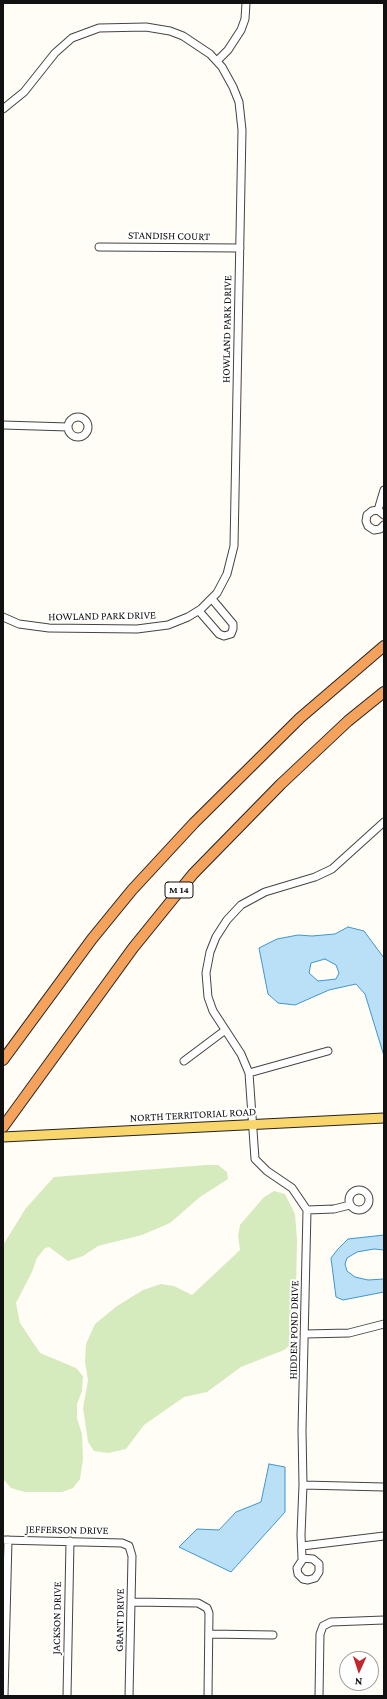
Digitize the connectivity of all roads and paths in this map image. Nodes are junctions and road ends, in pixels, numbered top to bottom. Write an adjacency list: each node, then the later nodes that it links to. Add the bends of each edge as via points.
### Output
1 (246, 3): 2 (street, via 241,30)
2 (217, 61): 3 (street, HOWLAND PARK DRIVE, via 197,44 170,31 146,27 99,28 81,33 65,44 24,92); 5 (street, HOWLAND PARK DRIVE, via 233,87 241,116)
3 (3, 109)
4 (99, 246): 5 (street, STANDISH COURT)
5 (240, 248): 11 (street, HOWLAND PARK DRIVE, via 234,546 227,574)
6 (3, 425): 7 (street)
7 (68, 427)
8 (384, 490): 9 (street)
9 (381, 513): 10 (street, via 372,511 367,515 366,524 374,530)
10 (384, 525)
11 (212, 599): 12 (street, HOWLAND PARK DRIVE); 12 (street, via 233,624 231,634 219,634)
12 (199, 611): 13 (street, HOWLAND PARK DRIVE, via 168,626 137,629 38,628)
13 (3, 617)
14 (384, 646): 19 (highway, via 300,718 194,822 92,939)
15 (384, 692): 24 (highway, M 14, via 348,721 281,784 193,874 115,972)
16 (384, 822): 17 (street, via 332,869 256,896 241,905 227,920 213,944 206,973 210,1004)
17 (224, 1031): 20 (street); 21 (street, via 241,1054)
18 (328, 1051): 21 (street)
19 (3, 1060)
20 (184, 1061)
21 (249, 1073): 23 (street)
22 (384, 1118): 23 (main road, NORTH TERRITORIAL ROAD)
23 (253, 1124): 25 (main road, NORTH TERRITORIAL ROAD); 27 (street, via 255,1159 267,1171 292,1188)
24 (3, 1127)
25 (3, 1137)
26 (350, 1205): 27 (street, via 334,1209)
27 (307, 1210): 29 (street, HIDDEN POND DRIVE)
28 (384, 1324): 29 (street, via 349,1333)
29 (305, 1334): 30 (street, HIDDEN POND DRIVE)
30 (303, 1486): 31 (street); 36 (street, HIDDEN POND DRIVE)
31 (384, 1487)
32 (384, 1536): 36 (street)
33 (5, 1540): 34 (street, JEFFERSON DRIVE); 42 (street)
34 (70, 1541): 35 (street, JEFFERSON DRIVE, via 122,1542); 43 (street, JACKSON DRIVE)
35 (129, 1546): 38 (street, GRANT DRIVE, via 132,1556)
36 (302, 1546): 37 (street, HIDDEN POND DRIVE)
37 (302, 1558)
38 (131, 1602): 40 (street, via 203,1605 209,1613); 44 (street, GRANT DRIVE)
39 (384, 1620): 46 (street, via 326,1624 320,1634)
40 (209, 1634): 41 (street); 45 (street)
41 (273, 1635)
42 (4, 1696)
43 (67, 1696)
44 (129, 1696)
45 (208, 1696)
46 (319, 1696)

